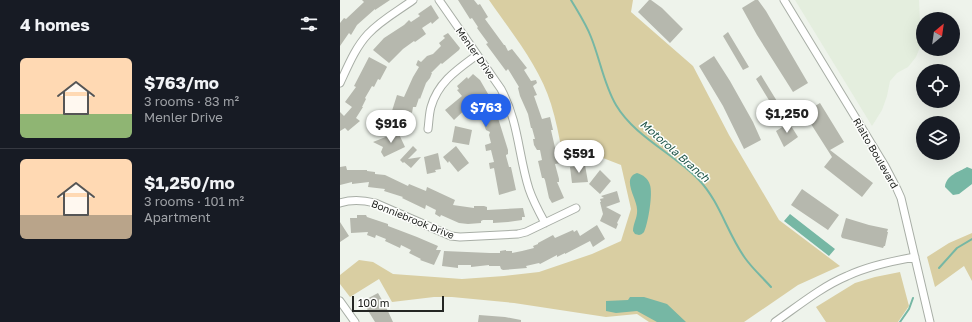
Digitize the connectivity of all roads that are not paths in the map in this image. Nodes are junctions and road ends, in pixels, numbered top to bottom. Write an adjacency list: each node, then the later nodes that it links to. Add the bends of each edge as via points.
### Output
1 (414, 0): 5 (street, via 368,34 356,50)
2 (439, 0): 4 (street, Menler Drive)
3 (784, 0): 10 (street, Rialto Boulevard, via 892,179 900,198)
4 (477, 55): 6 (street, via 441,86 431,107); 9 (street, Menler Drive, via 506,99 516,127 529,189)
5 (340, 83)
6 (428, 129)
7 (340, 203): 9 (street, Bonniebrook Drive, via 365,200 451,236 460,237 510,236)
8 (576, 208): 9 (street, Bonniebrook Drive)
9 (545, 223)
10 (915, 257): 13 (street, via 870,267 847,276 825,287); 14 (street, Rialto Boulevard)
11 (340, 301): 12 (street)
12 (355, 322)
13 (775, 322)
14 (930, 322)

